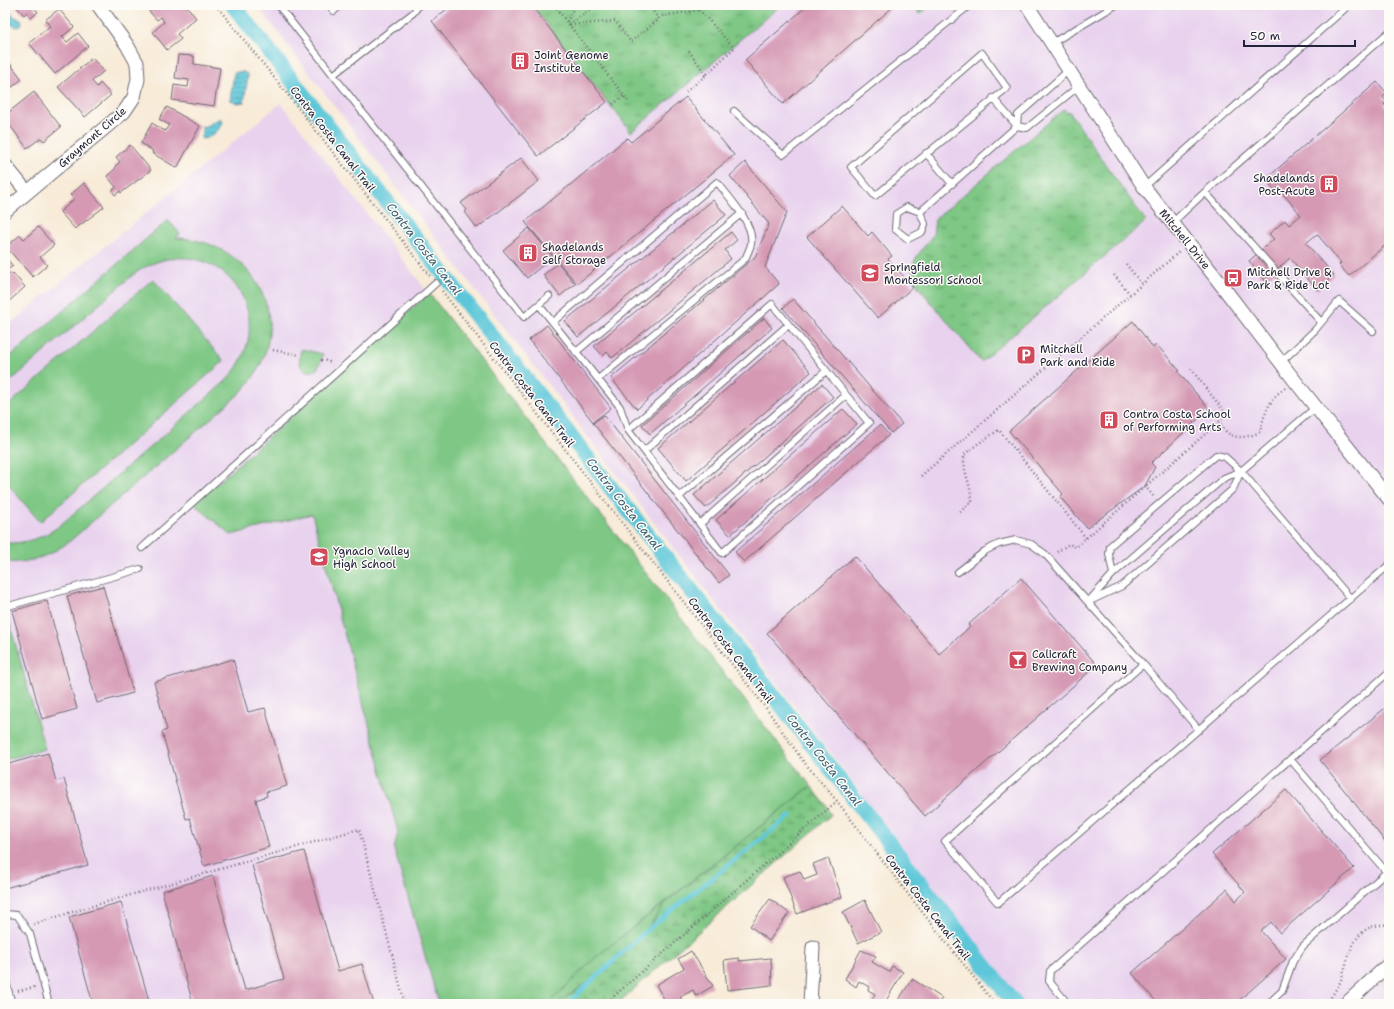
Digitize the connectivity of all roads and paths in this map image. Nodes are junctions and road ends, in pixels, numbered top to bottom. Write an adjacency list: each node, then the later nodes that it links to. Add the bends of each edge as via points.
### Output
1 (98, 5): 37 (street, Graymont Circle, via 137,63 138,79 134,97 124,112)
2 (216, 5): 46 (path, Contra Costa Canal Trail)
3 (278, 5): 23 (lane)
4 (329, 5): 5 (lane, via 334,11)
5 (341, 5)
6 (419, 5): 23 (lane, via 413,13)
7 (554, 5): 18 (path)
8 (575, 5): 18 (path)
9 (597, 5): 18 (path)
10 (648, 5): 18 (path, via 659,19 631,42 615,21)
11 (695, 5): 16 (path)
12 (970, 5): 31 (lane, via 783,155)
13 (1028, 5): 20 (street, Mitchell Drive)
14 (1116, 5): 20 (lane)
15 (1349, 5): 36 (lane)
16 (700, 10): 17 (path); 24 (path, via 734,48)
17 (662, 16)
18 (569, 24): 27 (path)
19 (1389, 32): 38 (lane)
20 (1052, 43): 22 (street, Mitchell Drive)
21 (689, 51): 24 (path)
22 (1070, 70): 25 (street, Mitchell Drive); 32 (lane, via 1018,115)
23 (333, 75): 50 (lane, via 524,317)
24 (706, 75): 26 (path)
25 (1079, 86): 32 (lane, via 1027,128); 36 (street, Mitchell Drive)
26 (686, 92)
27 (624, 96): 29 (path); 30 (path)
28 (993, 98): 32 (lane); 33 (lane); 33 (lane, via 1007,88 982,53 851,167 875,196)
29 (628, 101)
30 (613, 104)
31 (734, 111)
32 (1017, 126): 35 (lane)
33 (926, 153): 35 (lane)
34 (5, 165): 37 (street)
35 (952, 184): 40 (lane)
36 (1144, 187): 42 (street, Mitchell Drive)
37 (27, 192): 39 (street, Graymont Circle)
38 (1205, 192): 42 (lane); 52 (lane)
39 (5, 211)
40 (920, 212): 40 (lane, via 907,207 896,214 895,229 908,239 922,232 925,224)
41 (742, 213): 51 (lane, via 717,182); 56 (lane); 63 (lane, via 749,228 751,243 745,259)
42 (1172, 223): 43 (street, Mitchell Drive)
43 (1189, 244): 47 (path); 59 (street, Mitchell Drive)
44 (1126, 264): 47 (path)
45 (1114, 275): 48 (path)
46 (436, 283): 77 (lane); 90 (path, Contra Costa Canal Trail, via 762,702 803,761)
47 (1142, 284): 48 (path)
48 (1130, 294): 71 (path)
49 (549, 296): 50 (lane)
50 (539, 304): 51 (lane)
51 (553, 322): 56 (lane)
52 (1321, 322): 54 (lane, via 1339,301); 59 (lane)
53 (788, 325): 62 (lane); 68 (lane, via 772,304); 69 (lane)
54 (1373, 331)
55 (273, 350): 57 (path)
56 (576, 352): 63 (lane)
57 (300, 355)
58 (321, 360): 60 (path, via 328,361)
59 (1281, 362): 64 (street, Mitchell Drive)
60 (335, 367)
61 (1191, 369): 67 (path, via 1227,415)
62 (826, 371): 65 (lane); 72 (lane)
63 (598, 379): 68 (lane, via 620,407)
64 (1295, 381): 66 (street, Mitchell Drive); 67 (path, via 1275,395 1263,418 1260,432 1242,437 1229,435)
65 (846, 395): 75 (lane); 75 (lane, via 869,424 722,553)
66 (1316, 407): 70 (lane); 73 (street, Mitchell Drive)
67 (1219, 422): 76 (path)
68 (628, 430): 69 (lane)
69 (644, 451): 72 (lane)
70 (1241, 471): 82 (lane, via 1224,478); 82 (lane, via 1225,457 1216,455 1110,546); 83 (lane); 84 (lane, via 1233,489 1122,586)
71 (921, 476)
72 (679, 497): 75 (lane)
73 (1389, 499)
74 (960, 512): 76 (path, via 972,501 963,465 964,455 999,430)
75 (700, 524)
76 (1086, 538): 78 (path, via 1076,547 1069,544)
77 (142, 548)
78 (1049, 558): 81 (lane, via 1030,544 1016,540 985,551); 84 (lane)
79 (1389, 565): 83 (lane)
80 (140, 569): 85 (lane)
81 (958, 572)
82 (1113, 574): 84 (lane)
83 (1351, 599): 88 (lane)
84 (1088, 602): 86 (lane)
85 (5, 607)
86 (1143, 664): 88 (lane); 88 (lane, via 945,841 998,903)
87 (1389, 672): 89 (lane)
88 (1198, 730)
89 (1290, 760): 91 (lane); 106 (lane, via 1050,971 1049,981)
90 (837, 801): 103 (path); 105 (path, Contra Costa Canal Trail)
91 (1388, 873): 107 (lane, via 1302,946 1293,961 1282,991)
92 (5, 914): 94 (lane, via 17,915)
93 (1389, 924): 108 (path, via 1371,927 1355,942 1341,981)
94 (25, 927): 101 (lane, via 30,934); 102 (path, via 359,829)
95 (812, 948): 104 (street)
96 (1389, 964): 109 (street)
97 (5, 978): 100 (lane)
98 (35, 987): 99 (path)
99 (18, 991)
100 (12, 1004)
101 (48, 1004)
102 (405, 1004)
103 (605, 1004)
104 (810, 1004)
105 (995, 1004)
106 (1068, 1004)
107 (1268, 1004)
108 (1327, 1004)
109 (1348, 1004)

